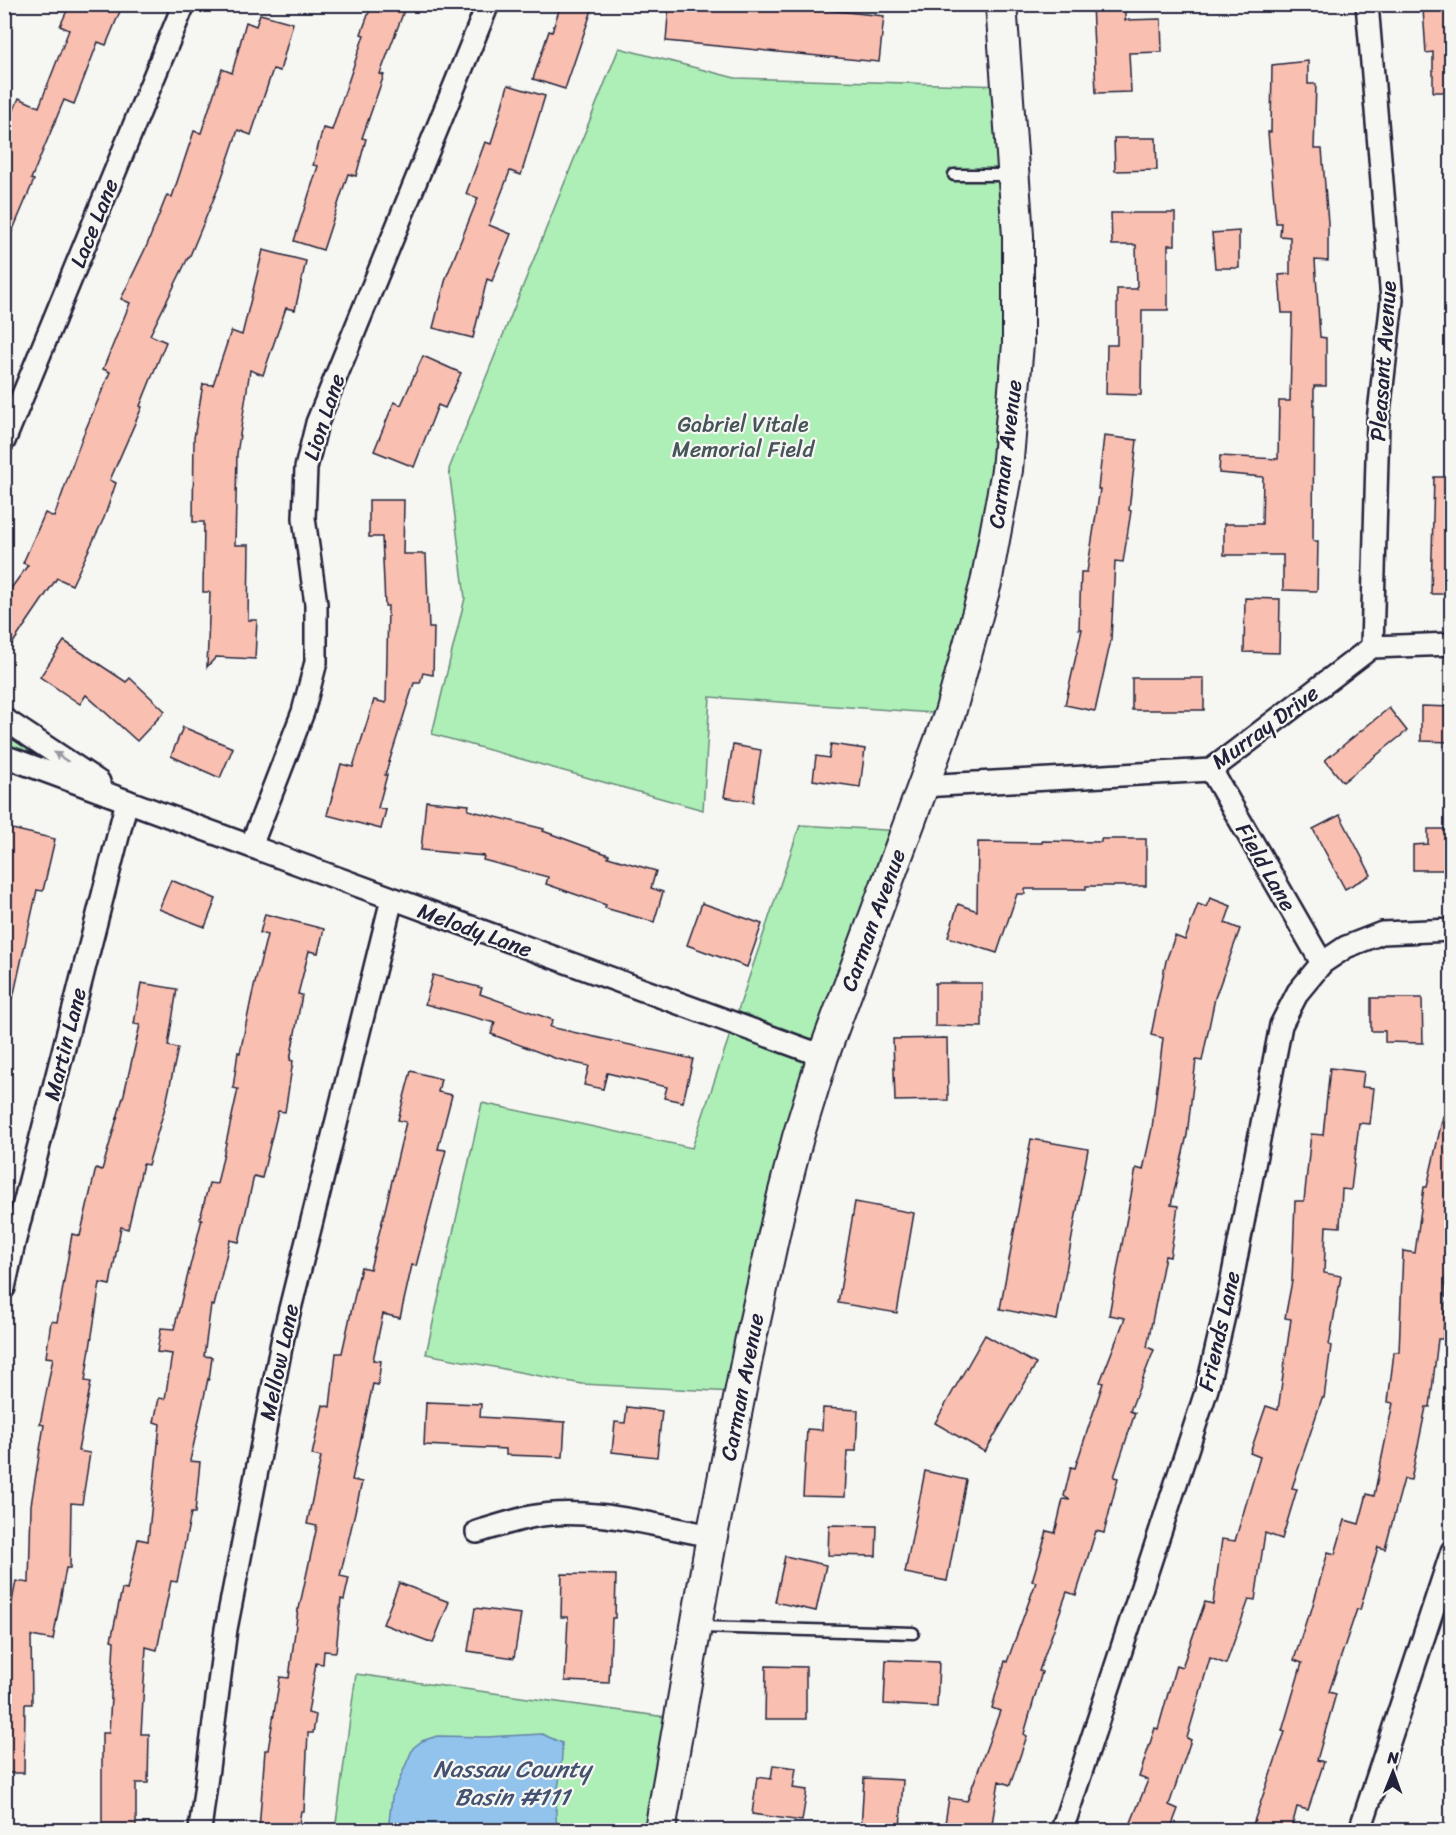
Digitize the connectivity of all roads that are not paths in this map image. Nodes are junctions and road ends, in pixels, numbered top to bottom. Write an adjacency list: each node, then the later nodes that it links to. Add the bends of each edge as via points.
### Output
1 (184, 4): 7 (street, Lace Lane)
2 (488, 4): 15 (street, Lion Lane, via 317,423 306,468 304,518 316,604 316,663 303,712)
3 (1001, 4): 6 (main road, Carman Avenue)
4 (1367, 4): 9 (street, Pleasant Avenue, via 1392,300 1378,421)
5 (954, 175): 6 (lane)
6 (1015, 175): 13 (main road, Carman Avenue, via 1018,344 1006,470 986,583 950,713)
7 (4, 441)
8 (1452, 644): 9 (street)
9 (1372, 647): 12 (street, Murray Drive)
10 (4, 719): 14 (street, Melody Lane, one-way to 10)
11 (4, 756): 14 (street, Melody Lane)
12 (1211, 770): 13 (street, Murray Drive); 18 (street, Field Lane)
13 (922, 786): 19 (main road, Carman Avenue)
14 (127, 801): 15 (street, Melody Lane); 20 (street, Martin Lane)
15 (251, 846): 16 (street, Melody Lane)
16 (392, 900): 19 (street, Melody Lane); 26 (street, Mellow Lane, via 283,1337 226,1629)
17 (1452, 930): 18 (street, Friends Lane, via 1382,933 1346,947)
18 (1322, 963): 28 (street, Friends Lane, via 1298,992 1281,1025 1207,1389)
19 (823, 1056): 22 (main road, Carman Avenue, via 780,1206)
20 (4, 1288)
21 (477, 1532): 22 (street, via 558,1514 602,1516)
22 (712, 1536): 24 (main road, Carman Avenue)
23 (1452, 1551): 29 (street)
24 (696, 1627): 25 (lane); 27 (main road, Carman Avenue)
25 (913, 1633)
26 (200, 1830)
27 (660, 1830)
28 (1062, 1830)
29 (1360, 1830)

